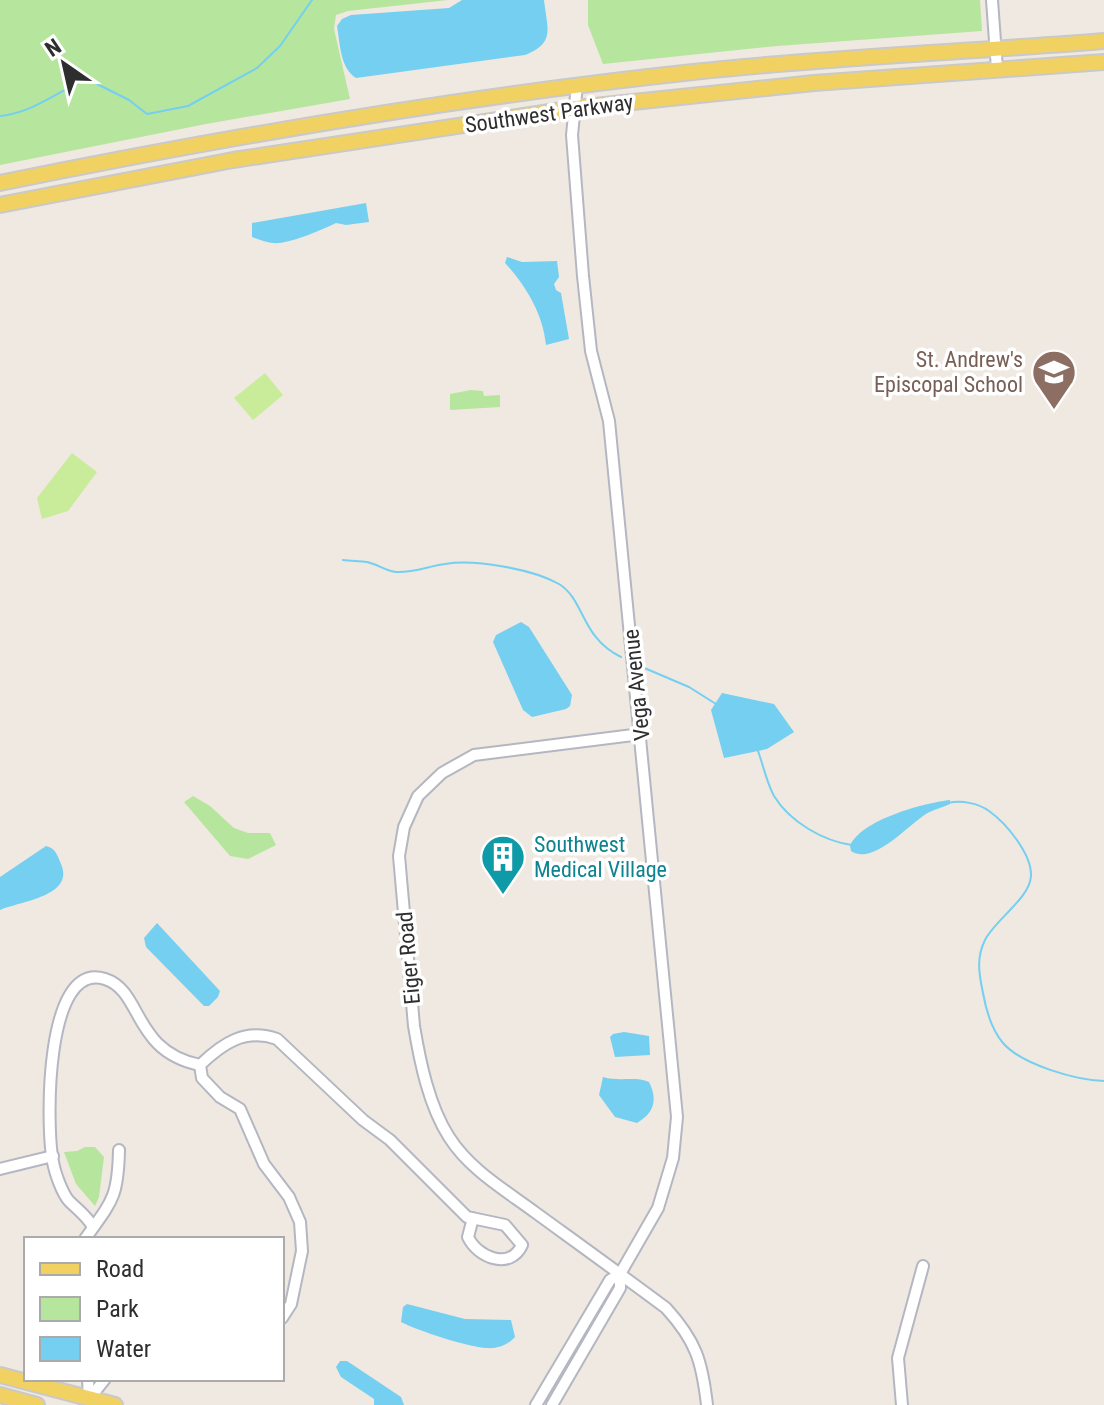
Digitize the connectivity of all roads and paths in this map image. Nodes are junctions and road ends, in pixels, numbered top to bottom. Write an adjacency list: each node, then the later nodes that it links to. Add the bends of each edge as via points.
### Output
1 (992, 0): 3 (street)
2 (1104, 41): 3 (main road, Southwest Parkway)
3 (996, 50): 5 (street); 6 (main road, Southwest Parkway, via 762,65)
4 (1104, 62): 5 (main road, Southwest Parkway)
5 (997, 69): 7 (main road, Southwest Parkway)
6 (577, 85): 7 (street, Vega Avenue); 8 (main road, Southwest Parkway, via 300,125)
7 (576, 108): 9 (main road, Southwest Parkway, via 261,155); 10 (street, Vega Avenue, via 572,135 583,276 591,351 609,421)
8 (0, 183)
9 (0, 205)
10 (641, 734): 19 (street, Vega Avenue, via 678,1103 673,1158 658,1208); 19 (street, Eiger Road, via 464,759 418,796 399,856 418,1050 446,1132 476,1168)
11 (200, 1065): 13 (street, via 159,1048 114,983 84,979 65,1001 49,1078); 15 (street, via 238,1038 259,1033 277,1039); 20 (street, via 202,1078 240,1109 264,1164 300,1222 302,1251)
12 (119, 1150): 16 (street, via 115,1192)
13 (53, 1156): 14 (street); 16 (street, via 66,1199)
14 (0, 1169)
15 (473, 1218): 15 (street, via 505,1225 522,1245 518,1253 508,1259 489,1258 473,1248 468,1237)
16 (93, 1227): 17 (street)
17 (86, 1237)
18 (923, 1266): 31 (street, via 898,1358)
19 (620, 1274): 28 (street, Vega Avenue, via 610,1280); 29 (street, Vega Avenue, via 620,1288); 30 (street, Eiger Road, via 666,1308 691,1337 701,1360)
20 (284, 1315)
21 (0, 1375): 25 (main road)
22 (88, 1381): 25 (street)
23 (104, 1381): 25 (street)
24 (0, 1395): 26 (main road)
25 (88, 1402): 27 (main road)
26 (37, 1405)
27 (115, 1405)
28 (536, 1405)
29 (552, 1405)
30 (707, 1405)
31 (902, 1405)

